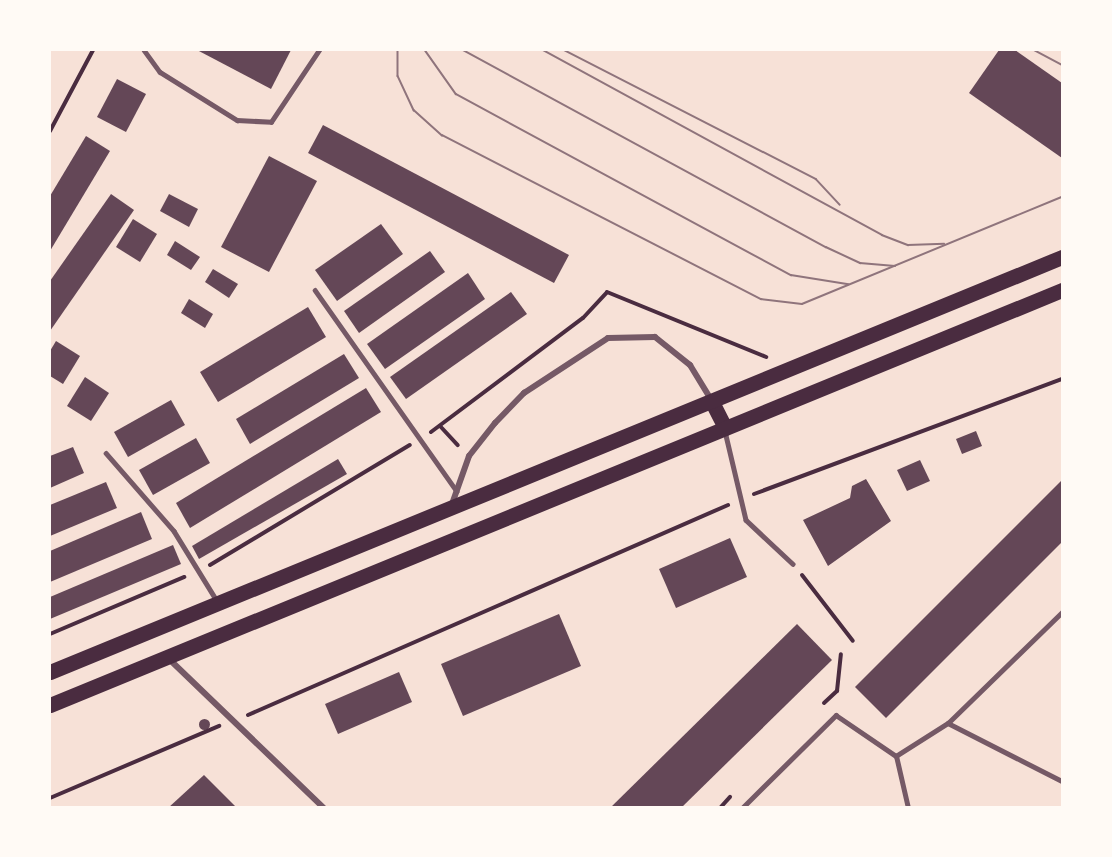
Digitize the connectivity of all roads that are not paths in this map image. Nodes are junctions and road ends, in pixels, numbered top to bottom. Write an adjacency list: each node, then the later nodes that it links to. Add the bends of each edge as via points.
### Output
1 (144, 50): 2 (lane, via 160,72 237,120 271,122)
2 (319, 50)
3 (1062, 257): 6 (main road)
4 (315, 290): 9 (lane, via 420,439)
5 (1062, 290): 7 (main road)
6 (712, 402): 7 (main road); 9 (main road); 9 (street, via 690,365 655,337 608,338 524,393 469,456)
7 (725, 428): 10 (lane, via 738,501 746,520); 13 (main road)
8 (106, 453): 11 (lane, via 174,531)
9 (455, 498): 11 (main road)
10 (793, 564)
11 (218, 602): 14 (main road)
12 (1062, 612): 16 (lane)
13 (166, 656): 15 (main road); 19 (street)
14 (50, 672)
15 (50, 705)
16 (948, 723): 17 (lane); 18 (lane)
17 (896, 756): 20 (lane, via 836,715); 21 (lane)
18 (1062, 781)
19 (324, 807)
20 (742, 807)
21 (908, 807)

